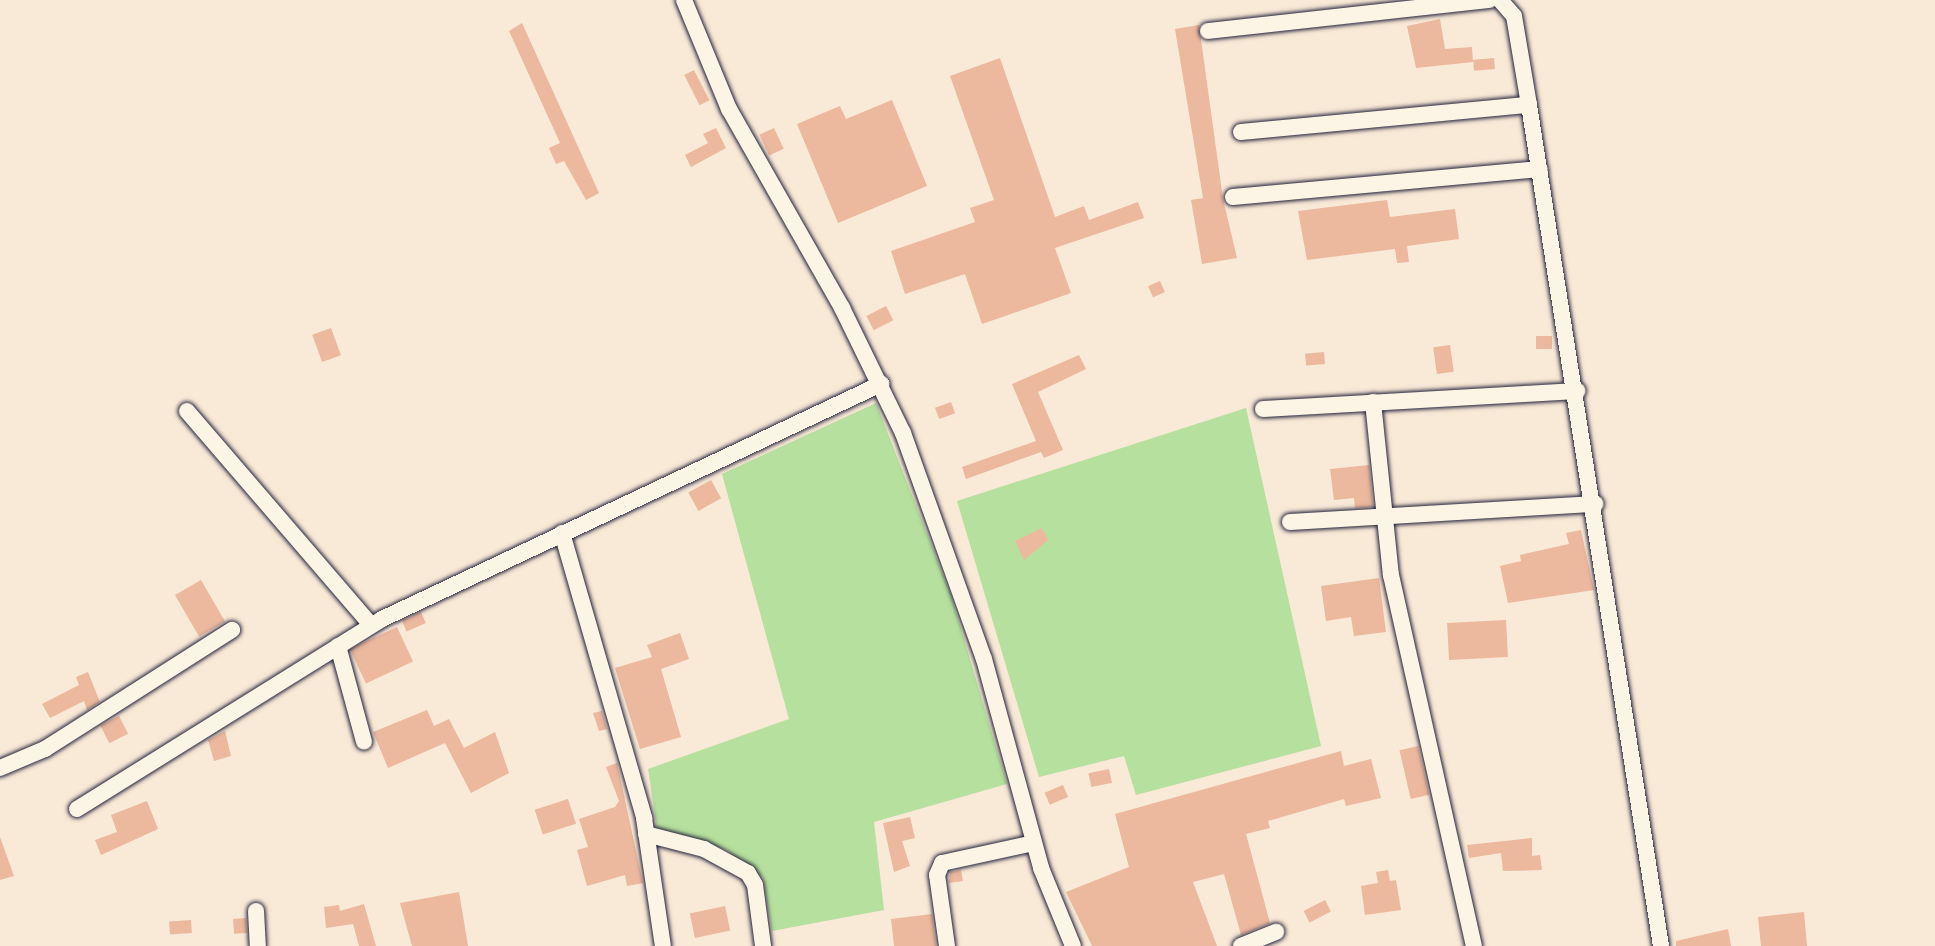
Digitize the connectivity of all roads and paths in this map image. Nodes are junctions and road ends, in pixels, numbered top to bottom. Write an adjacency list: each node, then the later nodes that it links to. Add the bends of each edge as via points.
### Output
1 (684, 0): 10 (street, via 755,160)
2 (1489, 0): 5 (street)
3 (1500, 0): 4 (street)
4 (1512, 8): 6 (street)
5 (1208, 31)
6 (1529, 105): 7 (street); 8 (street)
7 (1241, 132)
8 (1540, 169): 9 (street); 11 (street)
9 (1233, 197)
10 (881, 384): 18 (street); 26 (street, via 931,502 984,659)
11 (1577, 391): 12 (street); 15 (street)
12 (1373, 402): 13 (street); 16 (street)
13 (1263, 409)
14 (187, 411): 19 (street)
15 (1595, 504): 16 (street); 36 (street)
16 (1382, 516): 17 (street); 35 (street, via 1405,647)
17 (1290, 522)
18 (561, 533): 19 (street); 25 (street, via 611,690)
19 (371, 625): 21 (street)
20 (232, 630): 23 (street, via 45,749)
21 (338, 646): 22 (street); 24 (street)
22 (364, 742)
23 (0, 768)
24 (77, 808)
25 (646, 834): 30 (street); 31 (street, via 704,849 748,873 755,885)
26 (1034, 843): 32 (street, via 942,863 938,875); 33 (street)
27 (256, 911): 29 (street)
28 (1276, 932): 34 (street)
29 (258, 946)
30 (663, 946)
31 (763, 946)
32 (947, 946)
33 (1073, 946)
34 (1241, 946)
35 (1474, 946)
36 (1661, 946)

